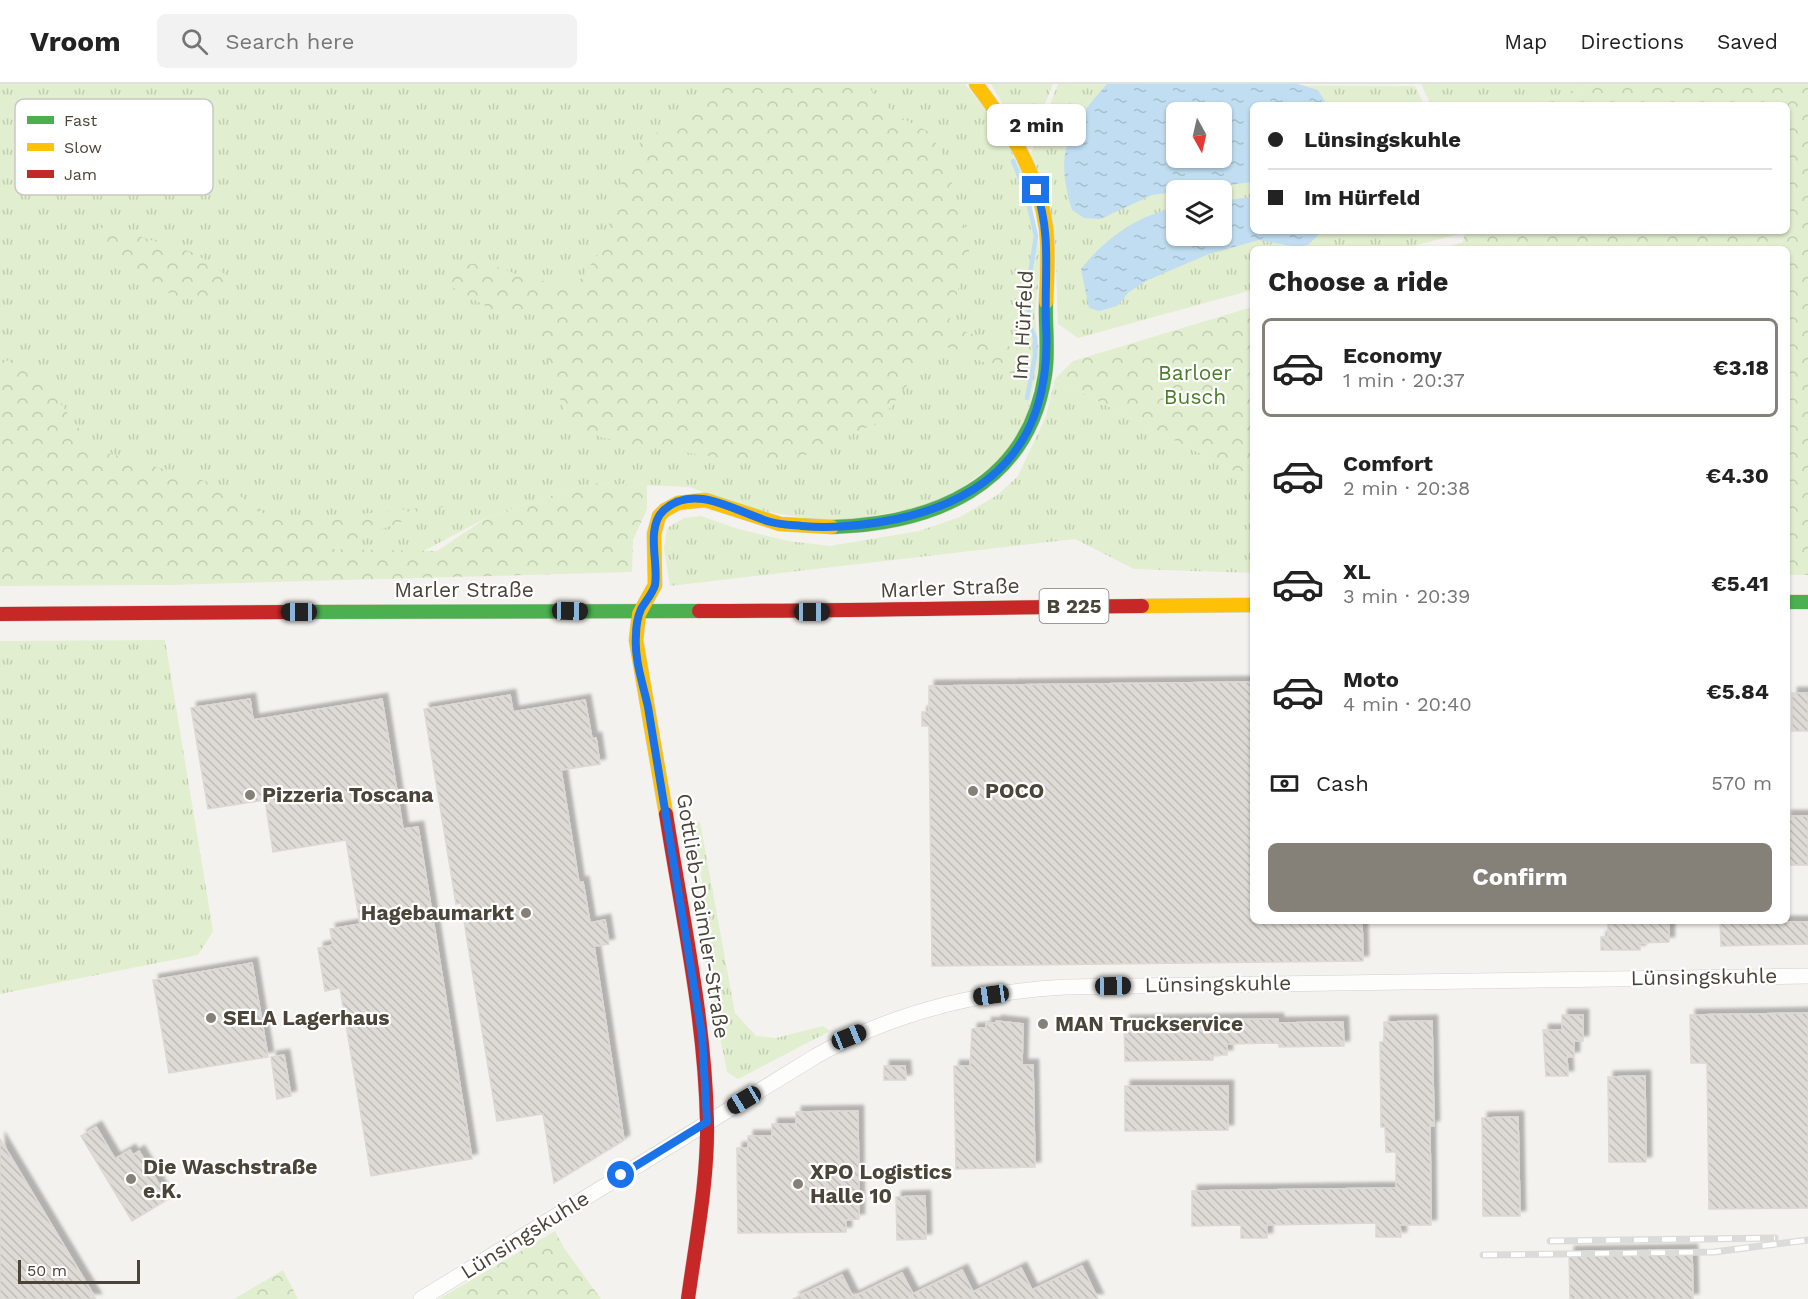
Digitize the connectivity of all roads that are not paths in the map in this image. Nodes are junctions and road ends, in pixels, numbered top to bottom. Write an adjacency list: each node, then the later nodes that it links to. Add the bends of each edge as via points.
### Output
1 (976, 84): 5 (street, Im Hürfeld, via 1024,157 1042,207 1048,261 1047,352 1040,398 1025,437 1008,462 984,484 956,501 880,522 805,527 772,522 705,498 683,500 663,511 656,525 655,587)
2 (1790, 602): 3 (street)
3 (1808, 602)
4 (1250, 605): 5 (street, Marler Straße / B 225)
5 (640, 612): 6 (street, Marler Straße / B 225); 8 (street, Gottlieb-Daimler-Straße, via 635,637 637,659 652,728 702,1035)
6 (0, 614)
7 (1808, 976): 8 (street, Lünsingskuhle, via 1029,989 936,1005 870,1029 816,1056)
8 (707, 1122): 9 (street, Lünsingskuhle); 10 (street, Gottlieb-Daimler-Straße, via 706,1167)
9 (421, 1299)
10 (688, 1299)

